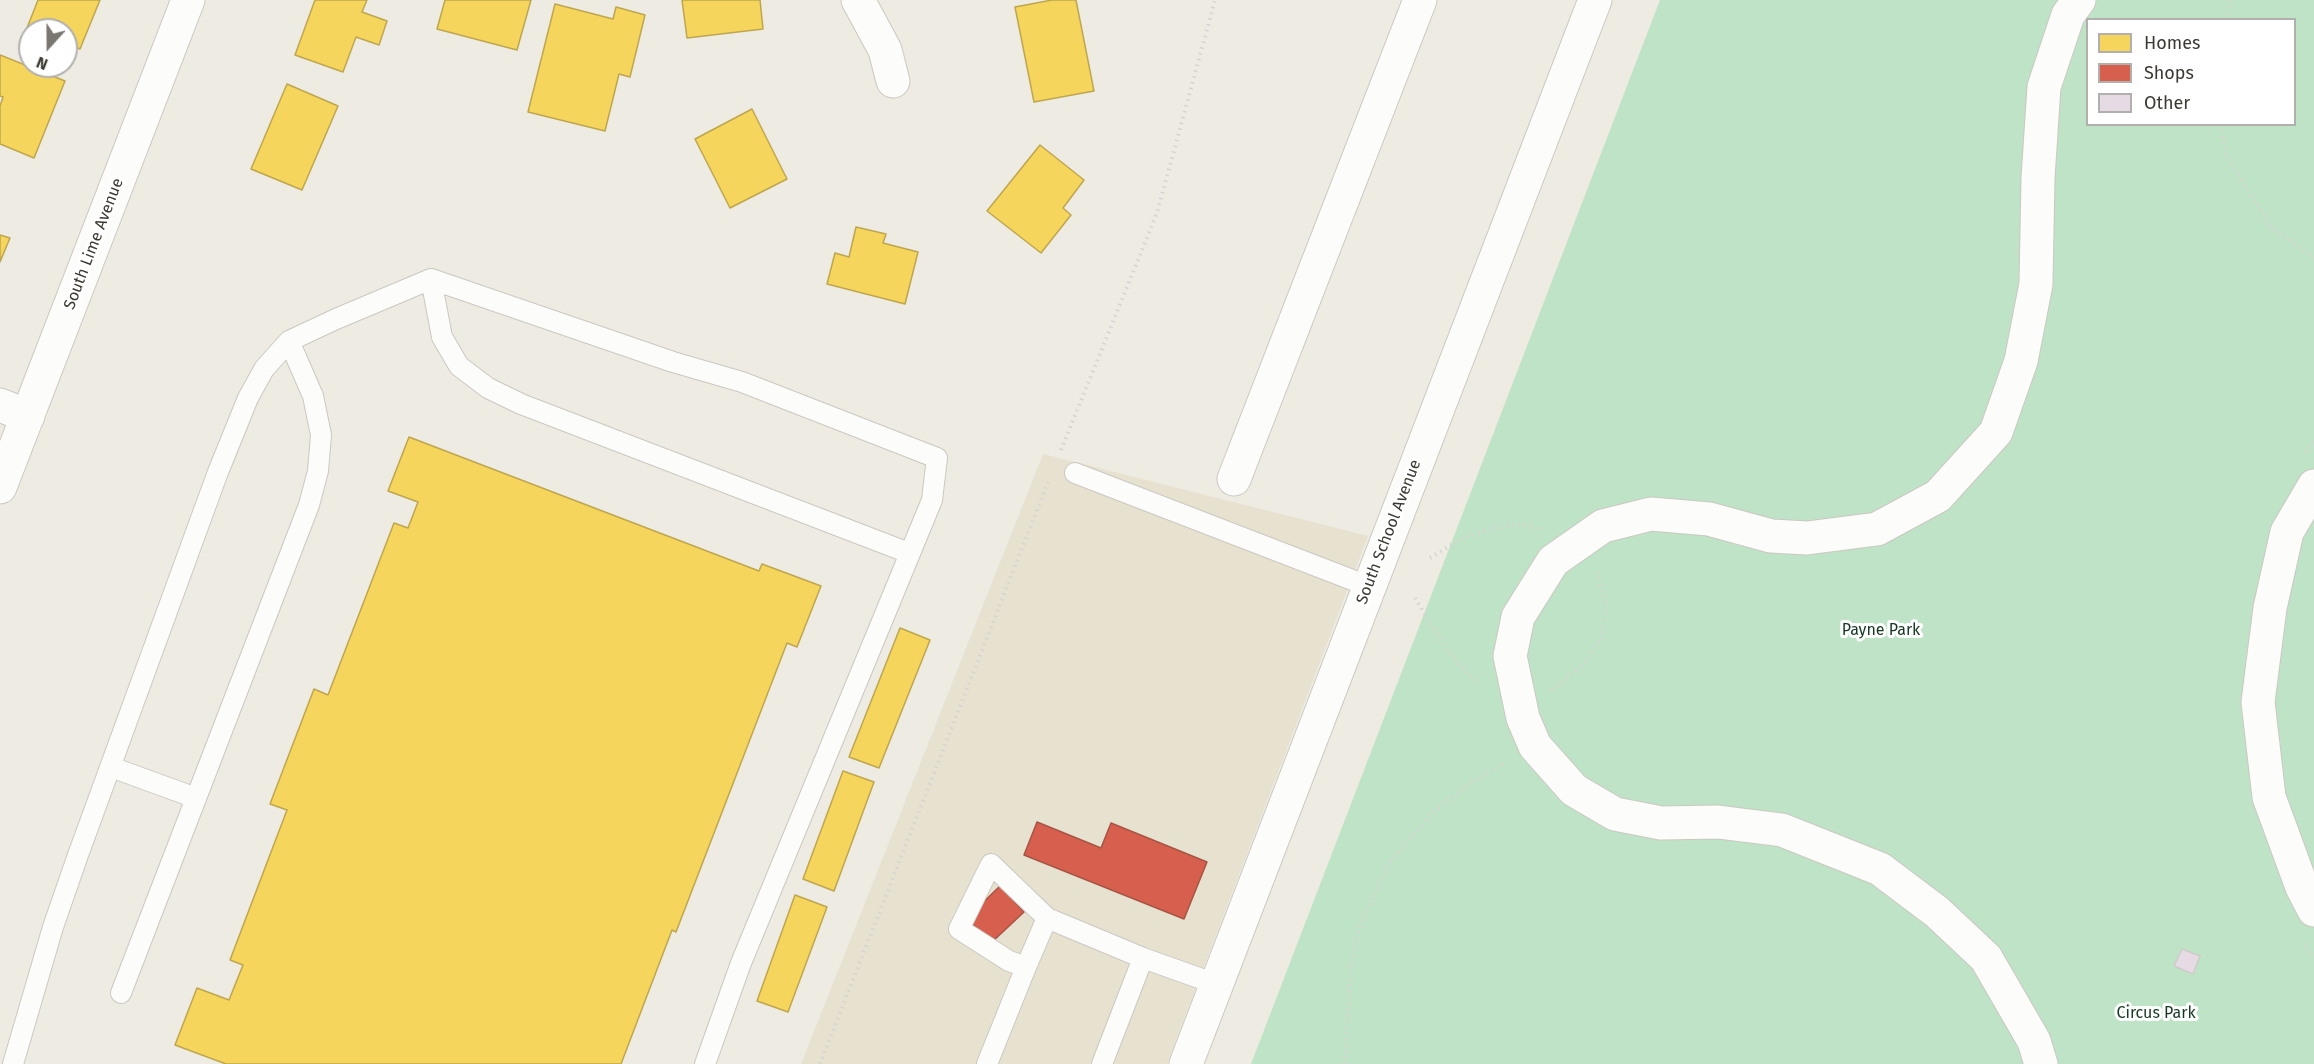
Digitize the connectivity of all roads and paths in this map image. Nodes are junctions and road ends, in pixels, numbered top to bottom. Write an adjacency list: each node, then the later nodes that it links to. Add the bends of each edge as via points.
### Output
1 (188, 0): 14 (street, South Lime Avenue)
2 (858, 0): 9 (street, via 885,50)
3 (1215, 0): 15 (path, via 1157,213)
4 (1420, 0): 18 (street)
5 (1595, 0): 25 (street, South School Avenue)
6 (2079, 0): 29 (street, via 2068,15 2044,87 2037,284 2021,361 1996,432 1938,496 1877,529 1807,538 1771,536 1709,519 1651,514 1603,526 1552,561 1518,617 1510,656 1523,718)
7 (2230, 0): 8 (path)
8 (2226, 18)
9 (893, 81)
10 (2221, 126): 11 (path, via 2227,157 2271,227)
11 (2314, 258)
12 (431, 279): 13 (lane); 22 (lane, via 442,338 459,366 488,388); 22 (lane, via 741,382 937,458 932,500)
13 (289, 341): 30 (lane, via 264,369 248,398); 31 (lane, via 313,396 321,435 318,471 309,506)
14 (14, 411): 20 (street, South Lime Avenue)
15 (1058, 456)
16 (1075, 473): 25 (lane)
17 (1050, 478): 40 (path)
18 (1234, 479)
19 (2314, 486): 32 (street, via 2287,532 2270,608 2258,702 2269,797)
20 (0, 487)
21 (1550, 531): 23 (path, via 1521,524 1488,529 1459,540)
22 (909, 553): 39 (lane, via 741,963)
23 (1430, 558)
24 (1596, 570): 28 (path, via 1604,594 1602,637 1585,663)
25 (1368, 586): 36 (street, South School Avenue)
26 (1415, 598): 27 (path, via 1447,650)
27 (1483, 684)
28 (1549, 693)
29 (1535, 746): 44 (path, via 1473,781 1433,812 1389,863 1359,928 1351,966); 45 (street, via 1574,790 1615,814 1661,823 1718,822 1782,830 1880,869 1938,912 1986,958 2034,1041)
30 (111, 767): 31 (lane); 38 (lane, via 53,927)
31 (196, 798): 37 (lane)
32 (2314, 910)
33 (1047, 918): 34 (lane); 35 (lane); 35 (lane, via 992,864 959,929 1009,961)
34 (1143, 958): 36 (lane); 42 (lane)
35 (1026, 966): 41 (lane)
36 (1216, 984): 43 (street, South School Avenue)
37 (121, 993)
38 (13, 1064)
39 (705, 1064)
40 (820, 1064)
41 (987, 1064)
42 (1102, 1064)
43 (1186, 1064)
44 (1345, 1064)
45 (2041, 1064)

